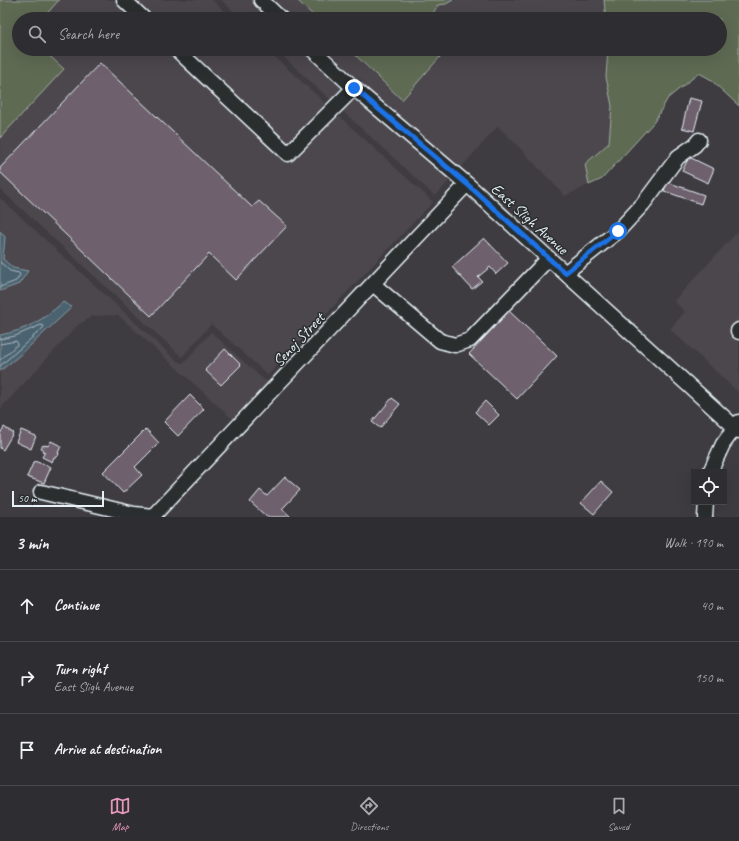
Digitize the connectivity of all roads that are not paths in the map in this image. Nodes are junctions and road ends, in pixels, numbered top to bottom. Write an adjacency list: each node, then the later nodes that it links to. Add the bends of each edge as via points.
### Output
1 (124, 0): 3 (street)
2 (261, 0): 4 (street)
3 (137, 12)
4 (274, 12)
5 (183, 56): 7 (street, via 288,154)
6 (320, 56): 7 (street, East Sligh Avenue)
7 (354, 88): 9 (street, East Sligh Avenue)
8 (699, 140): 11 (street, via 678,157 643,204 618,231)
9 (467, 184): 10 (street, East Sligh Avenue); 12 (street, Senoj Street)
10 (549, 258): 11 (street, East Sligh Avenue); 12 (street, via 470,340 455,345 440,341)
11 (565, 273): 13 (street, East Sligh Avenue)
12 (373, 284): 17 (street, Senoj Street)
13 (738, 427): 14 (street, via 723,444)
14 (711, 469)
15 (41, 492): 17 (street)
16 (706, 505): 18 (street)
17 (153, 517)
18 (705, 517)

